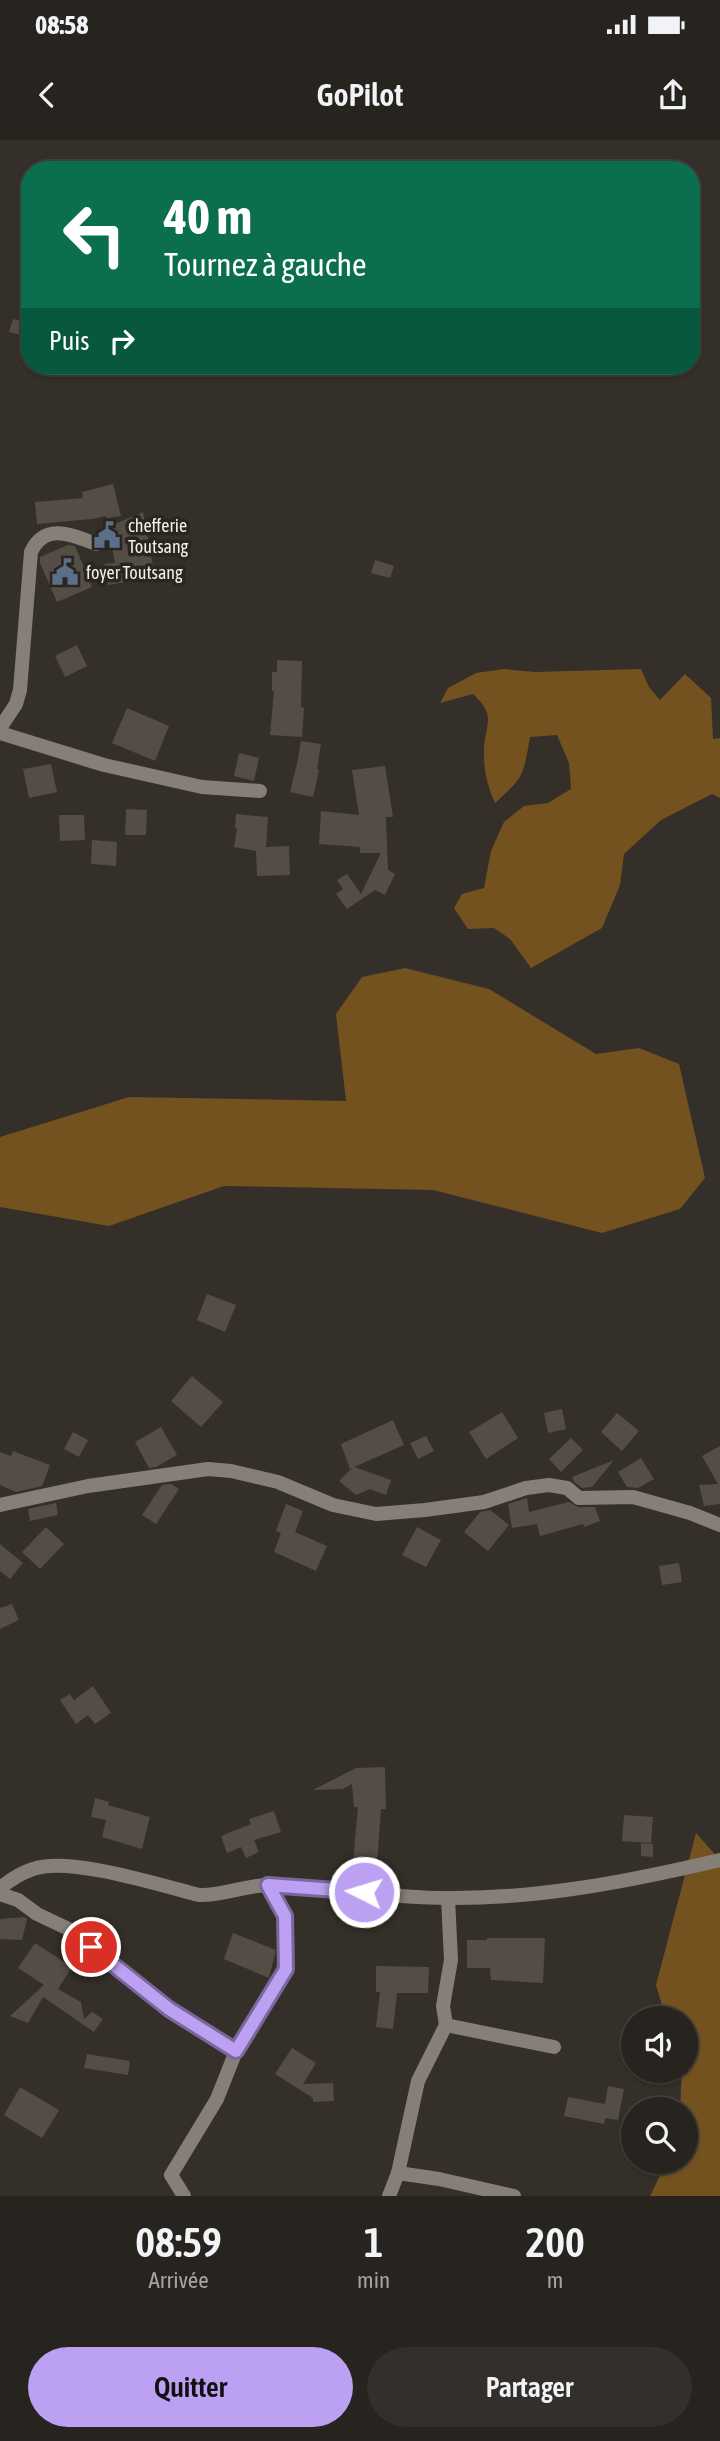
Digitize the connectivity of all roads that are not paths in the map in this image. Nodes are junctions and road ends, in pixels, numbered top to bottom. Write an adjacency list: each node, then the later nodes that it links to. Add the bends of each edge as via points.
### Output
1 (96, 544): 2 (street, via 70,534 49,534 36,541 31,552 20,690)
2 (0, 731): 3 (street, via 104,765 190,784)
3 (260, 791)
4 (0, 1505): 5 (street, via 88,1486 208,1469 278,1482 334,1505 376,1514 484,1502 549,1485 567,1488 579,1498 633,1497)
5 (720, 1525)
6 (720, 1860): 10 (street, via 562,1892)
7 (268, 1885): 8 (street, via 199,1895 104,1871 55,1866 34,1868); 10 (street); 13 (street, via 285,1916 286,1969)
8 (0, 1888)
9 (0, 1895): 13 (street, via 75,1932 169,2009)
10 (448, 1898): 11 (street, via 451,1960 443,2007)
11 (446, 2025): 12 (street); 14 (street, via 418,2081)
12 (554, 2047)
13 (236, 2051): 15 (street, via 217,2099 171,2175)
14 (398, 2173): 16 (street); 17 (street)
15 (184, 2196)
16 (389, 2196)
17 (514, 2196)

